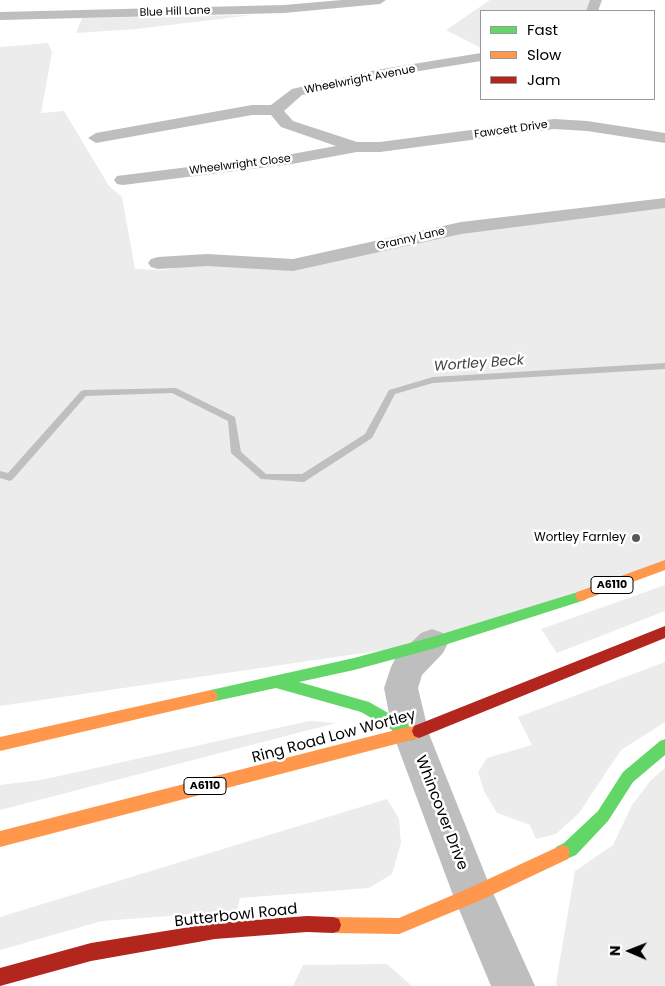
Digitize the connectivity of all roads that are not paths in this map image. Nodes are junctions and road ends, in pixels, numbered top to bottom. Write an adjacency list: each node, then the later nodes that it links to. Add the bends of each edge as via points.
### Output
1 (380, 0): 2 (street, Blue Hill Lane, via 284,8)
2 (0, 16)
3 (480, 57): 4 (street, Wheelwright Avenue, via 376,74 297,92)
4 (275, 110): 5 (street, via 252,110); 7 (street, via 287,124)
5 (96, 138)
6 (665, 138): 7 (street, Fawcett Drive, via 554,124 380,148)
7 (356, 147): 8 (street, Wheelwright Close, via 292,159)
8 (123, 180)
9 (665, 203): 10 (street, Granny Lane, via 461,228 293,266 206,260)
10 (158, 263)
11 (665, 565): 13 (main road, A6110, via 558,605)
12 (665, 632): 15 (main road, Ring Road Low Wortley / A6110)
13 (432, 644): 14 (main road, A6110); 15 (street, Whincover Drive, via 408,667 401,688)
14 (276, 682): 15 (main road, A6110, via 364,707); 16 (main road, A6110)
15 (411, 734): 18 (main road, Ring Road Low Wortley / A6110); 19 (street, Whincover Drive)
16 (0, 744)
17 (665, 746): 19 (main road, Butterbowl Road, via 628,777 603,816 570,849)
18 (0, 838)
19 (473, 895): 20 (main road, Butterbowl Road, via 399,926 307,924 215,931 91,952); 21 (street, Whincover Drive)
20 (0, 978)
21 (513, 986)

